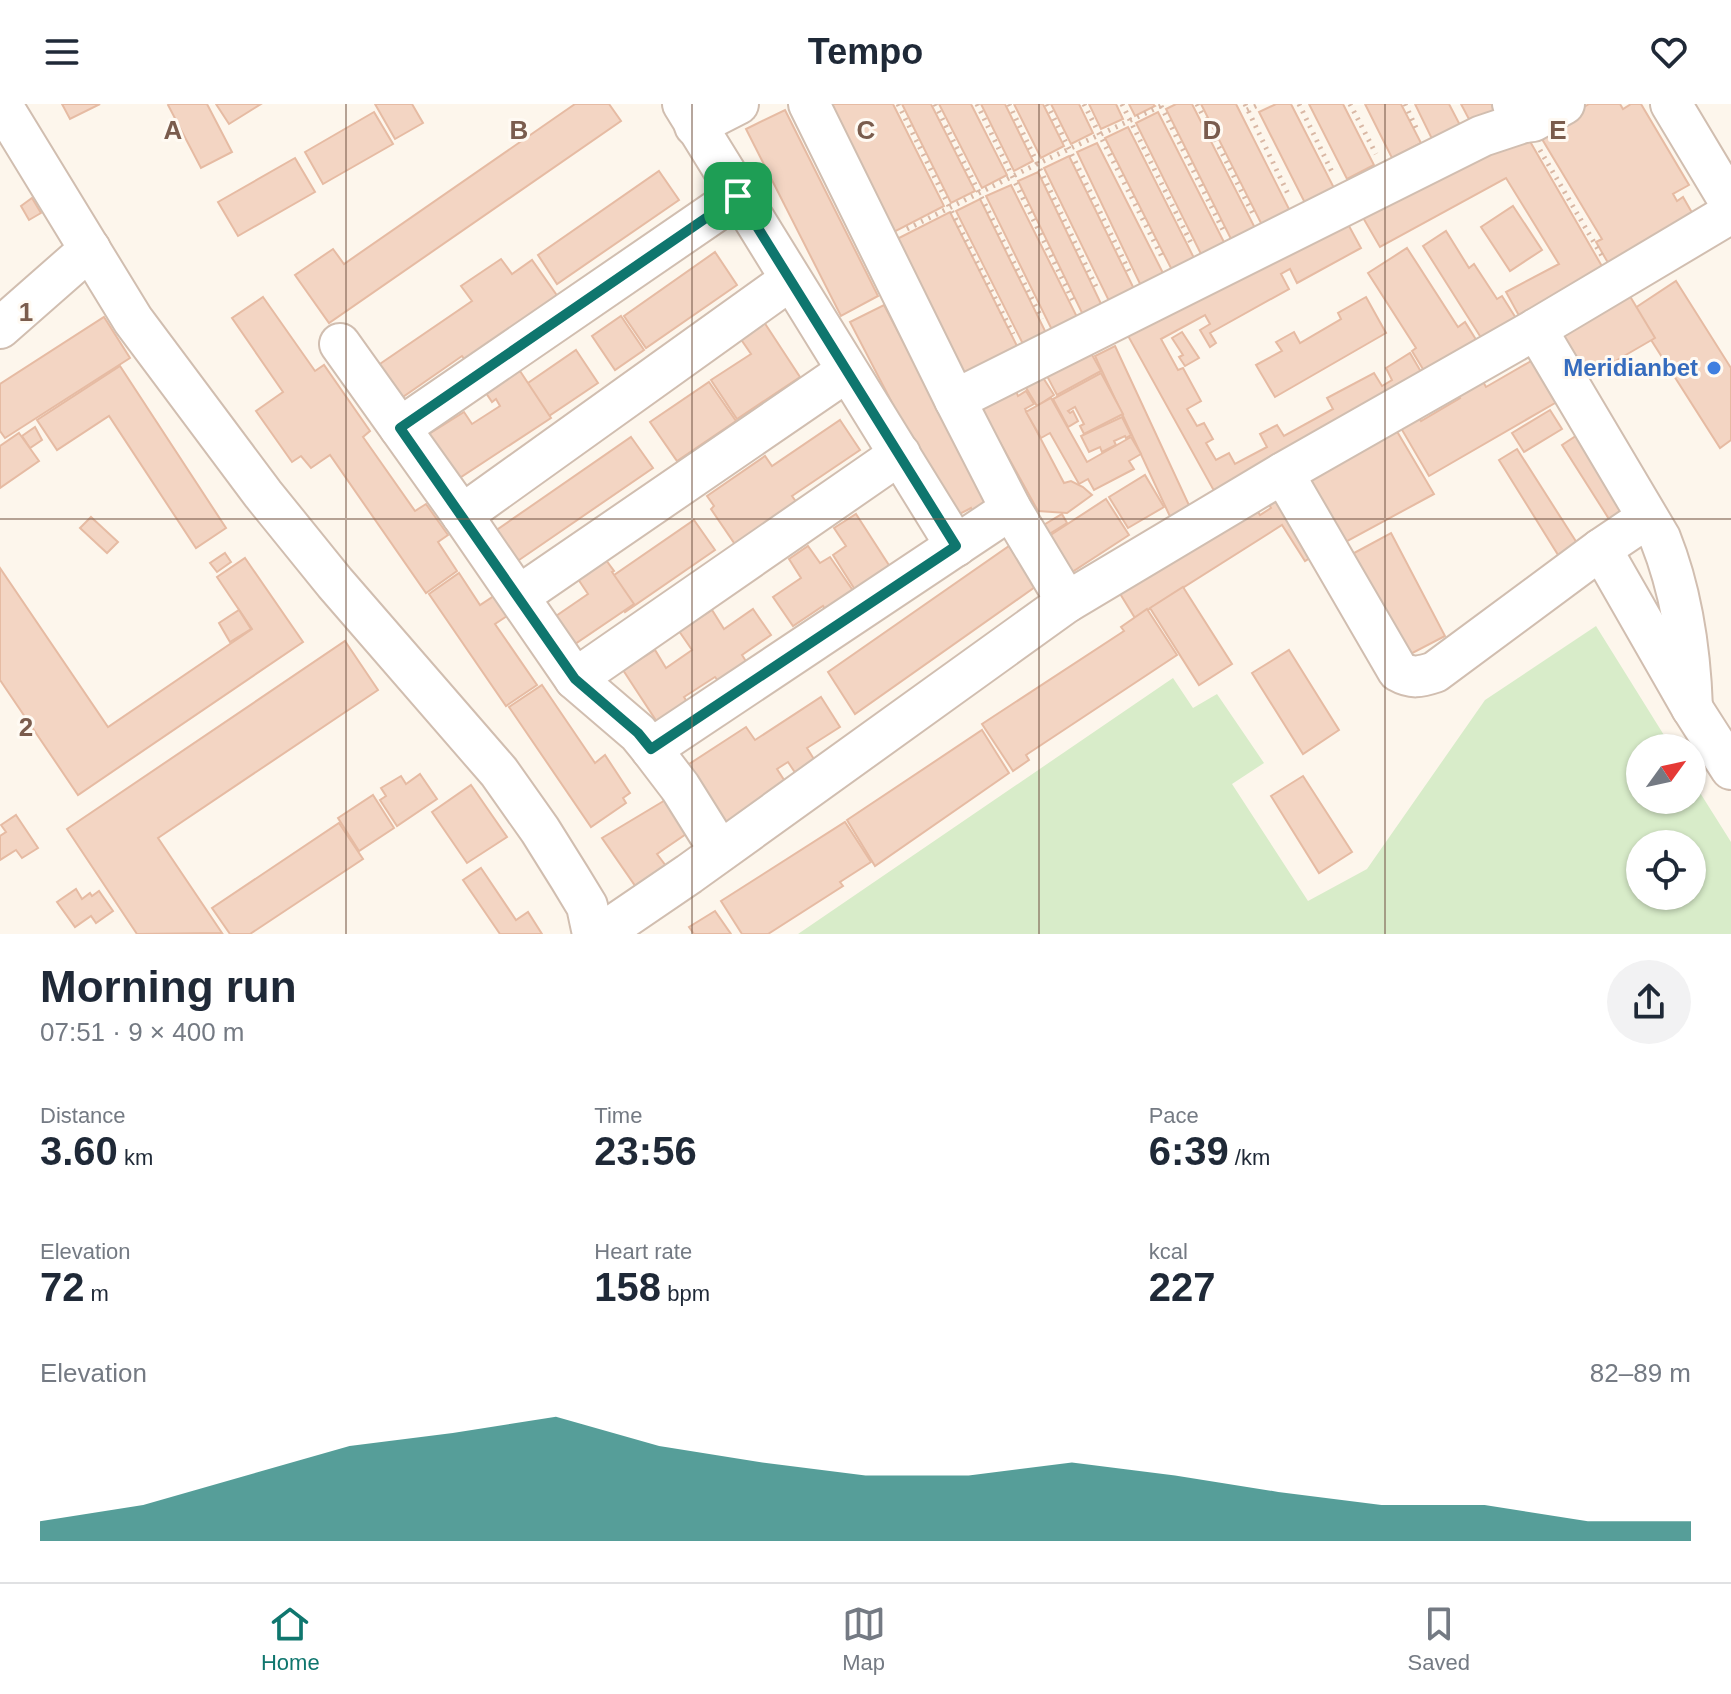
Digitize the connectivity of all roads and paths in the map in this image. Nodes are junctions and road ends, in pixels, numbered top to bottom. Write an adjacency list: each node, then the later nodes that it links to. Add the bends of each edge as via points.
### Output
1 (1, 104): 35 (street)
2 (738, 104): 20 (street)
3 (809, 104): 34 (street)
4 (898, 104): 31 (path)
5 (935, 104): 27 (path)
6 (977, 104): 25 (path)
7 (1009, 104): 24 (path)
8 (1047, 104): 23 (path)
9 (1084, 104): 22 (path)
10 (1122, 104): 21 (path)
11 (1197, 104): 38 (path)
12 (1260, 104): 18 (path)
13 (1299, 104): 29 (path)
14 (1350, 104): 26 (path)
15 (1564, 104): 19 (street, via 1533,121)
16 (1671, 104): 30 (street)
17 (1162, 105): 21 (path); 38 (path)
18 (1246, 107): 33 (path)
19 (1518, 113): 26 (street); 37 (path)
20 (689, 115): 28 (street)
21 (1130, 121): 22 (path); 38 (path)
22 (1100, 135): 23 (path); 38 (path)
23 (1070, 149): 24 (path); 38 (path)
24 (1037, 164): 25 (path); 38 (path)
25 (1013, 177): 27 (path); 38 (path)
26 (1391, 184): 29 (street)
27 (980, 194): 31 (path); 38 (path)
28 (738, 196): 36 (street); 44 (street)
29 (1348, 204): 33 (street)
30 (1731, 204)
31 (949, 208): 34 (path); 38 (path)
32 (1731, 213): 37 (street)
33 (1303, 226): 38 (street)
34 (877, 243): 43 (street)
35 (90, 249): 39 (street); 59 (street, via 133,320 263,494 499,772 587,906)
36 (790, 280): 42 (street); 48 (street)
37 (1617, 281): 40 (street)
38 (1147, 304): 43 (street)
39 (0, 328)
40 (1536, 329): 46 (street); 49 (street)
41 (340, 344): 44 (street)
42 (847, 371): 45 (street); 52 (street)
43 (955, 400): 47 (street)
44 (400, 428): 48 (street)
45 (900, 454): 50 (street); 54 (street)
46 (1283, 473): 51 (street, via 1398,671 1407,676 1435,672); 53 (street)
47 (1011, 509): 50 (street); 53 (street)
48 (462, 515): 52 (street)
49 (1647, 518): 51 (street); 55 (street, via 1664,548 1679,597)
50 (956, 546): 56 (street)
51 (1601, 549): 55 (street)
52 (519, 596): 54 (street)
53 (1067, 602): 58 (street)
54 (575, 679): 56 (street)
55 (1692, 708): 57 (street)
56 (651, 749): 58 (street)
57 (1731, 769)
58 (720, 851): 60 (street)
59 (593, 934)
60 (601, 934)

